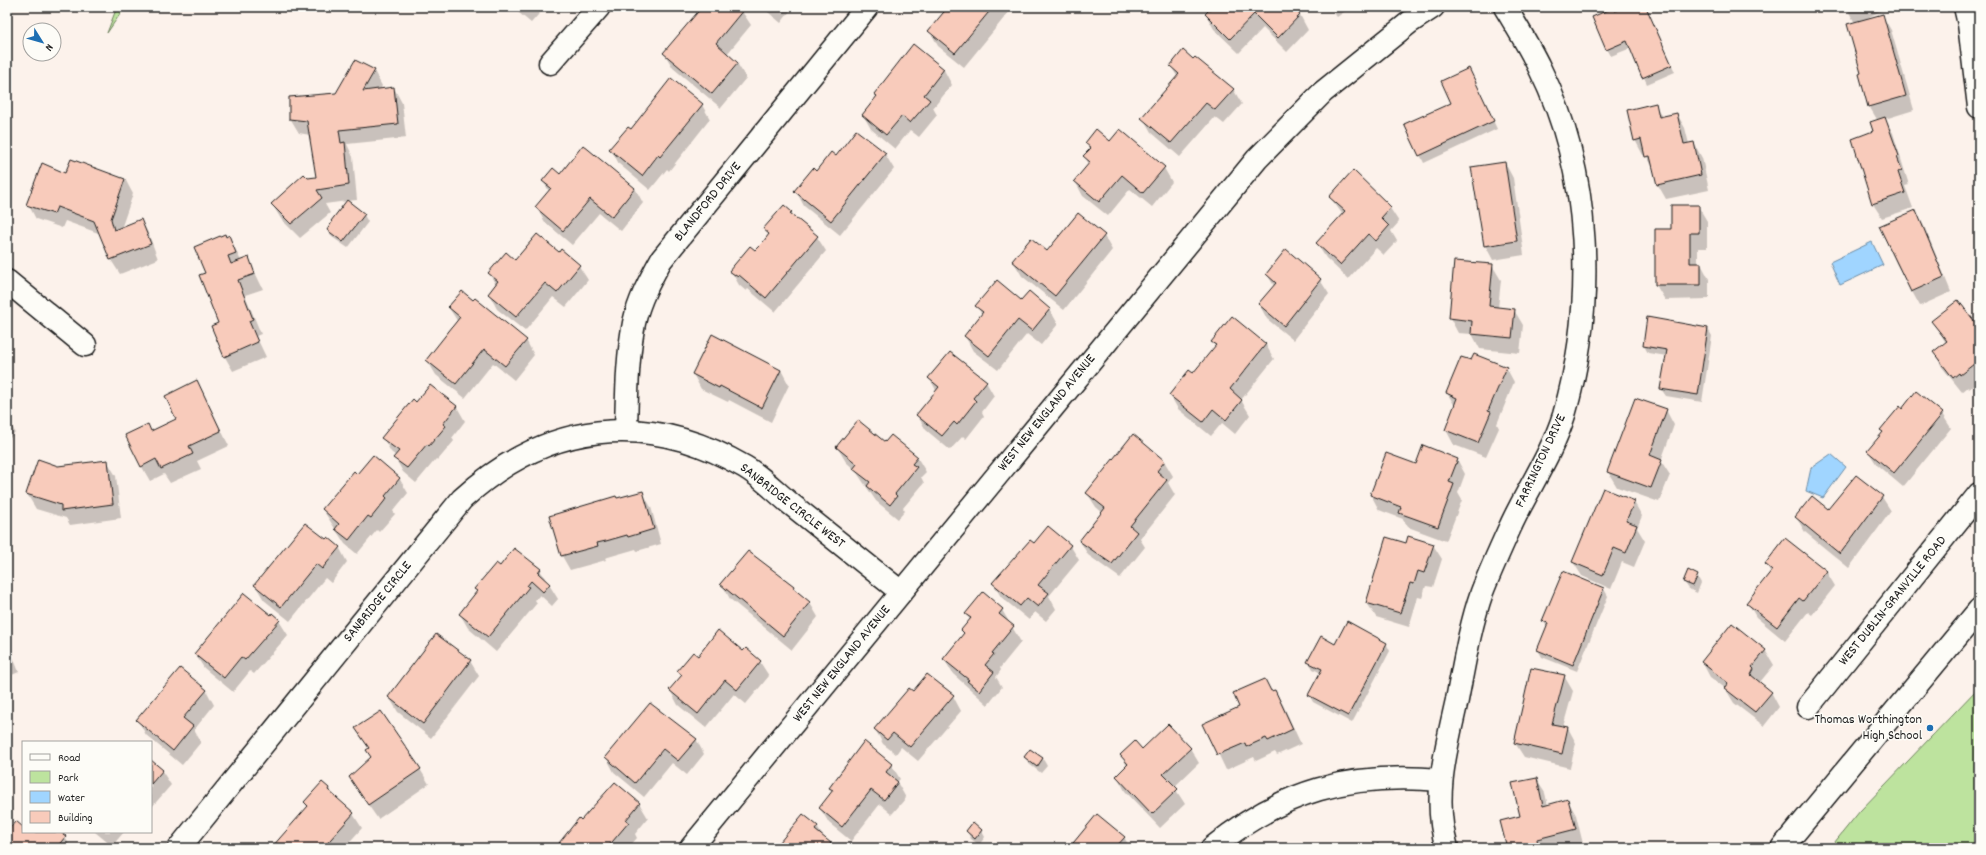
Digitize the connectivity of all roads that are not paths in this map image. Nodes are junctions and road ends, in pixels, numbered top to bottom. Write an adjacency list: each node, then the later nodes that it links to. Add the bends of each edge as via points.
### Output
1 (600, 7): 6 (street)
2 (867, 7): 10 (street, BLANDFORD DRIVE, via 661,260 645,289 634,321 629,355)
3 (1432, 7): 12 (street, WEST NEW ENGLAND AVENUE, via 1323,92 1257,158)
4 (1506, 7): 15 (street, FARRINGTON DRIVE, via 1540,69 1556,107 1573,161 1580,200 1585,270 1581,329 1563,416 1553,442 1512,522 1482,592 1472,627)
5 (1965, 7): 7 (street)
6 (550, 63)
7 (1979, 107)
8 (7, 281): 9 (street)
9 (85, 345)
10 (626, 430): 12 (street, SANBRIDGE CIRCLE WEST, via 668,435 709,448 747,468); 16 (street, SANBRIDGE CIRCLE, via 576,436 550,443 502,466 462,499)
11 (1979, 494): 14 (street, WEST DUBLIN-GRANVILLE ROAD)
12 (901, 592): 17 (street, WEST NEW ENGLAND AVENUE)
13 (1979, 610): 20 (street)
14 (1808, 707)
15 (1441, 780): 18 (street, via 1408,777 1361,779 1318,788 1260,813); 19 (street, FARRINGTON DRIVE, via 1441,814)
16 (179, 848)
17 (691, 848)
18 (1212, 848)
19 (1447, 848)
20 (1782, 848)

